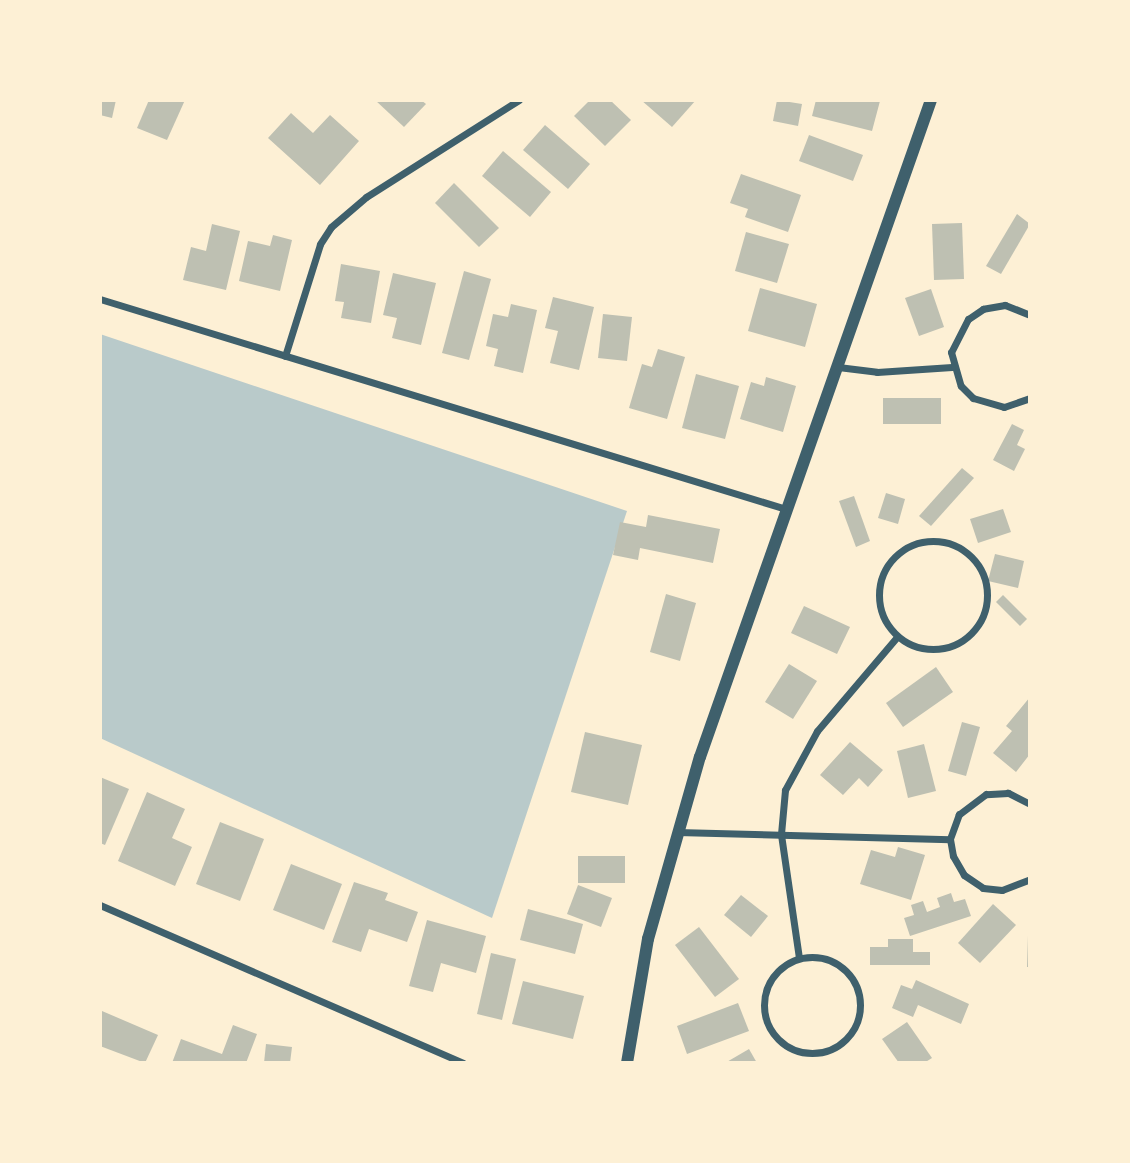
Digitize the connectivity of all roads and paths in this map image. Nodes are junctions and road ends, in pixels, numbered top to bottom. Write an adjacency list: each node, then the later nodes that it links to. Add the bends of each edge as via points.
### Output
1 (519, 100): 5 (street, via 366,197 331,227 320,244)
2 (931, 100): 6 (street)
3 (100, 299): 5 (street)
4 (1030, 315): 7 (street, via 1005,306 983,309 968,319 954,340)
5 (285, 356): 9 (street)
6 (838, 367): 7 (street, via 877,372); 9 (street)
7 (952, 367): 8 (street, via 961,386 991,406)
8 (1030, 398)
9 (786, 509): 12 (street)
10 (897, 637): 10 (street, via 915,647 945,649 973,634 987,608 987,584 975,558 946,541 916,542 894,555 878,586 878,605); 13 (street, via 817,731 796,765 785,790)
11 (1030, 804): 14 (street, via 1008,793 986,794 959,814)
12 (676, 832): 13 (street); 19 (street, via 648,939)
13 (781, 834): 14 (street); 17 (street)
14 (950, 839): 15 (street, via 964,875 983,888 1002,890)
15 (1030, 879)
16 (100, 905): 18 (street)
17 (799, 958): 17 (street, via 771,978 763,1002 765,1020 776,1039 795,1051 814,1054 830,1050 856,1026 860,994 851,975 838,964 820,957)
18 (463, 1063)
19 (627, 1063)

